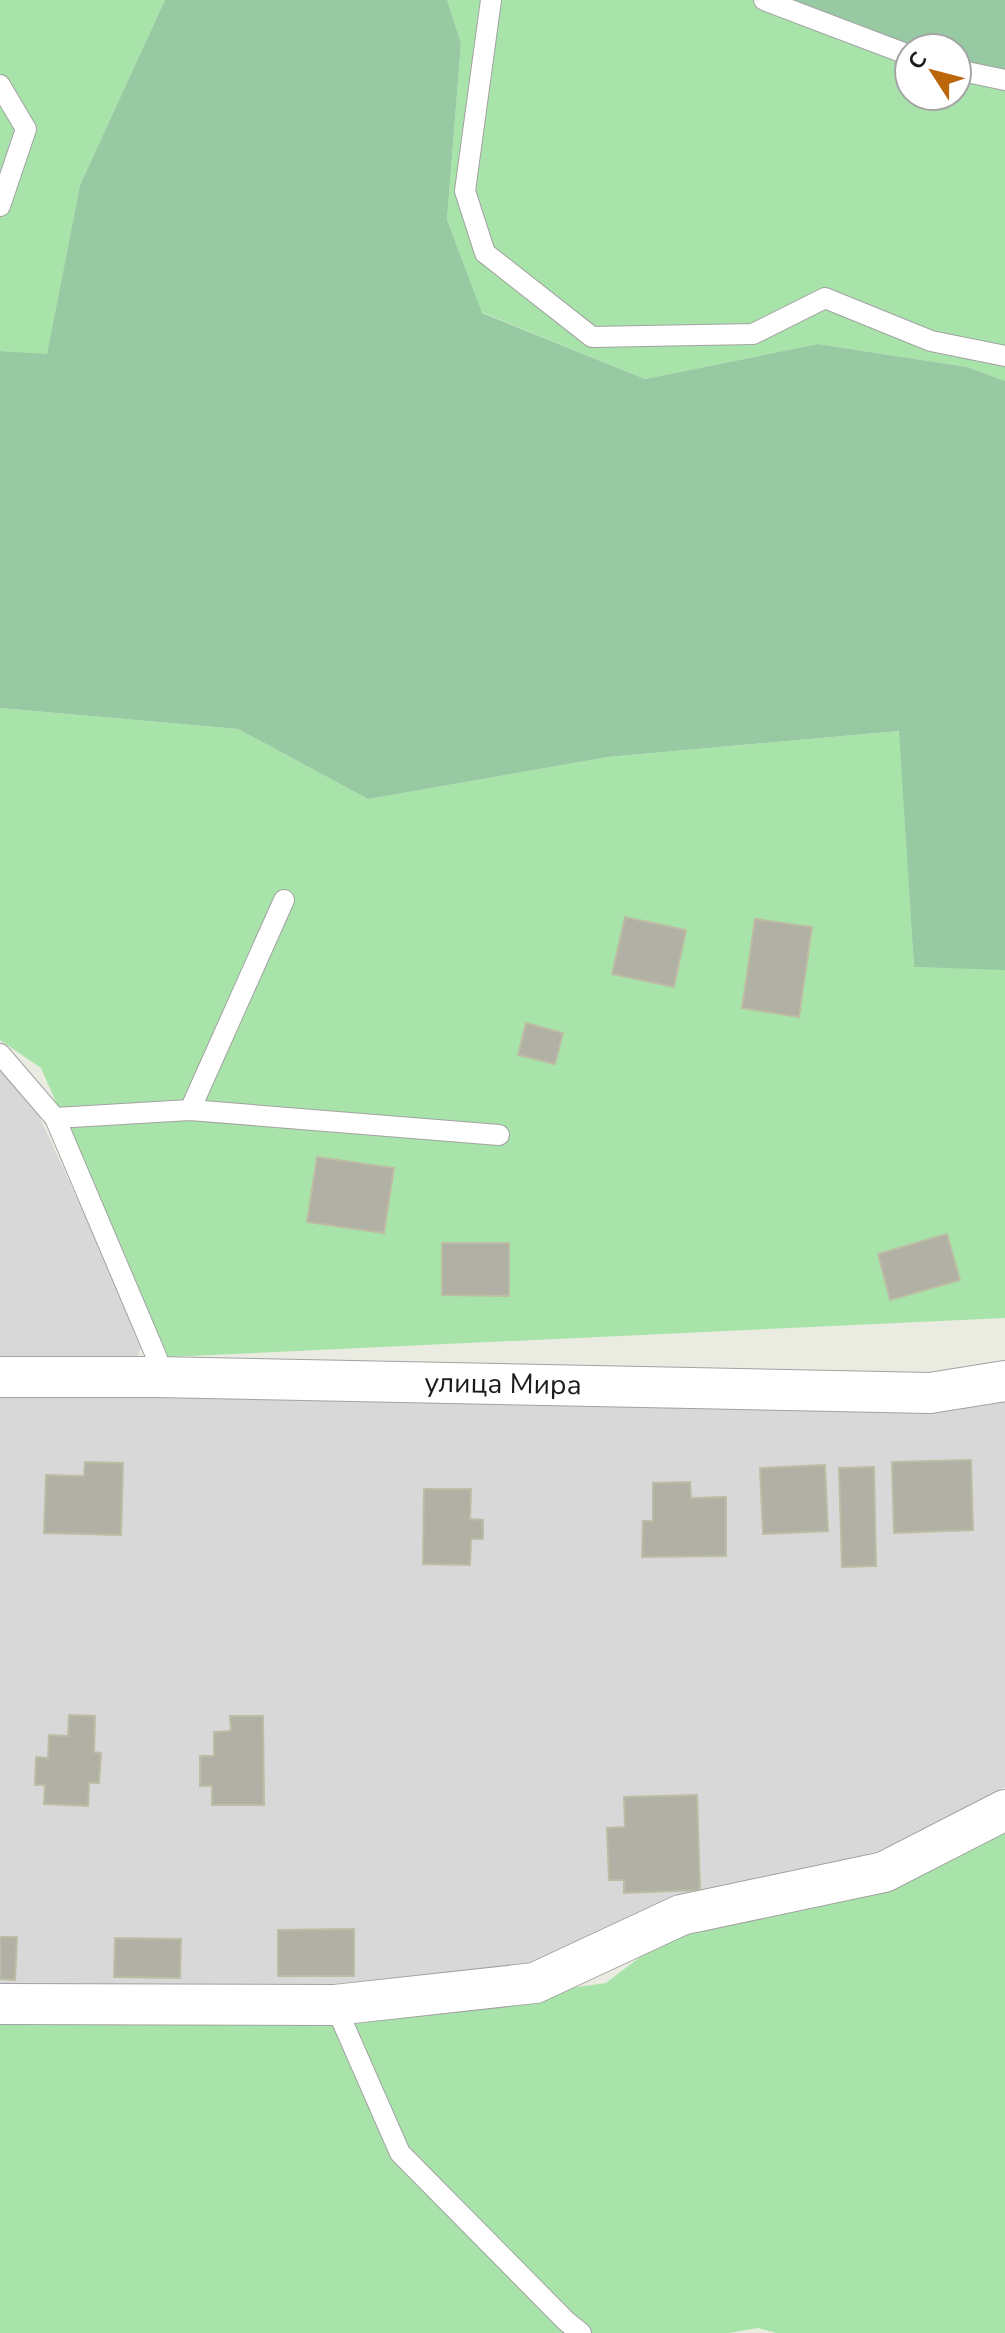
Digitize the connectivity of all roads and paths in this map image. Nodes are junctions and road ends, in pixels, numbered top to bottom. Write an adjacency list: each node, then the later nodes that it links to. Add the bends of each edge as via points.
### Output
1 (491, 0): 8 (lane, via 465,191 485,253 592,337 753,334 825,298 931,341)
2 (764, 0): 3 (lane)
3 (893, 49)
4 (973, 73): 5 (lane)
5 (1005, 80)
6 (0, 85): 7 (lane, via 26,129)
7 (0, 206)
8 (1005, 356)
9 (284, 900): 11 (lane)
10 (0, 1054): 12 (lane)
11 (190, 1110): 12 (lane); 13 (lane)
12 (55, 1118): 15 (lane, via 157,1358)
13 (499, 1135)
14 (0, 1377): 15 (street, улица Мира)
15 (156, 1377): 16 (street, улица Мира, via 930,1393)
16 (1005, 1381)
17 (1005, 1810): 19 (street, via 884,1872 681,1915 535,1983)
18 (0, 2004): 19 (street)
19 (335, 2005): 20 (lane, via 400,2153)
20 (581, 2333)

